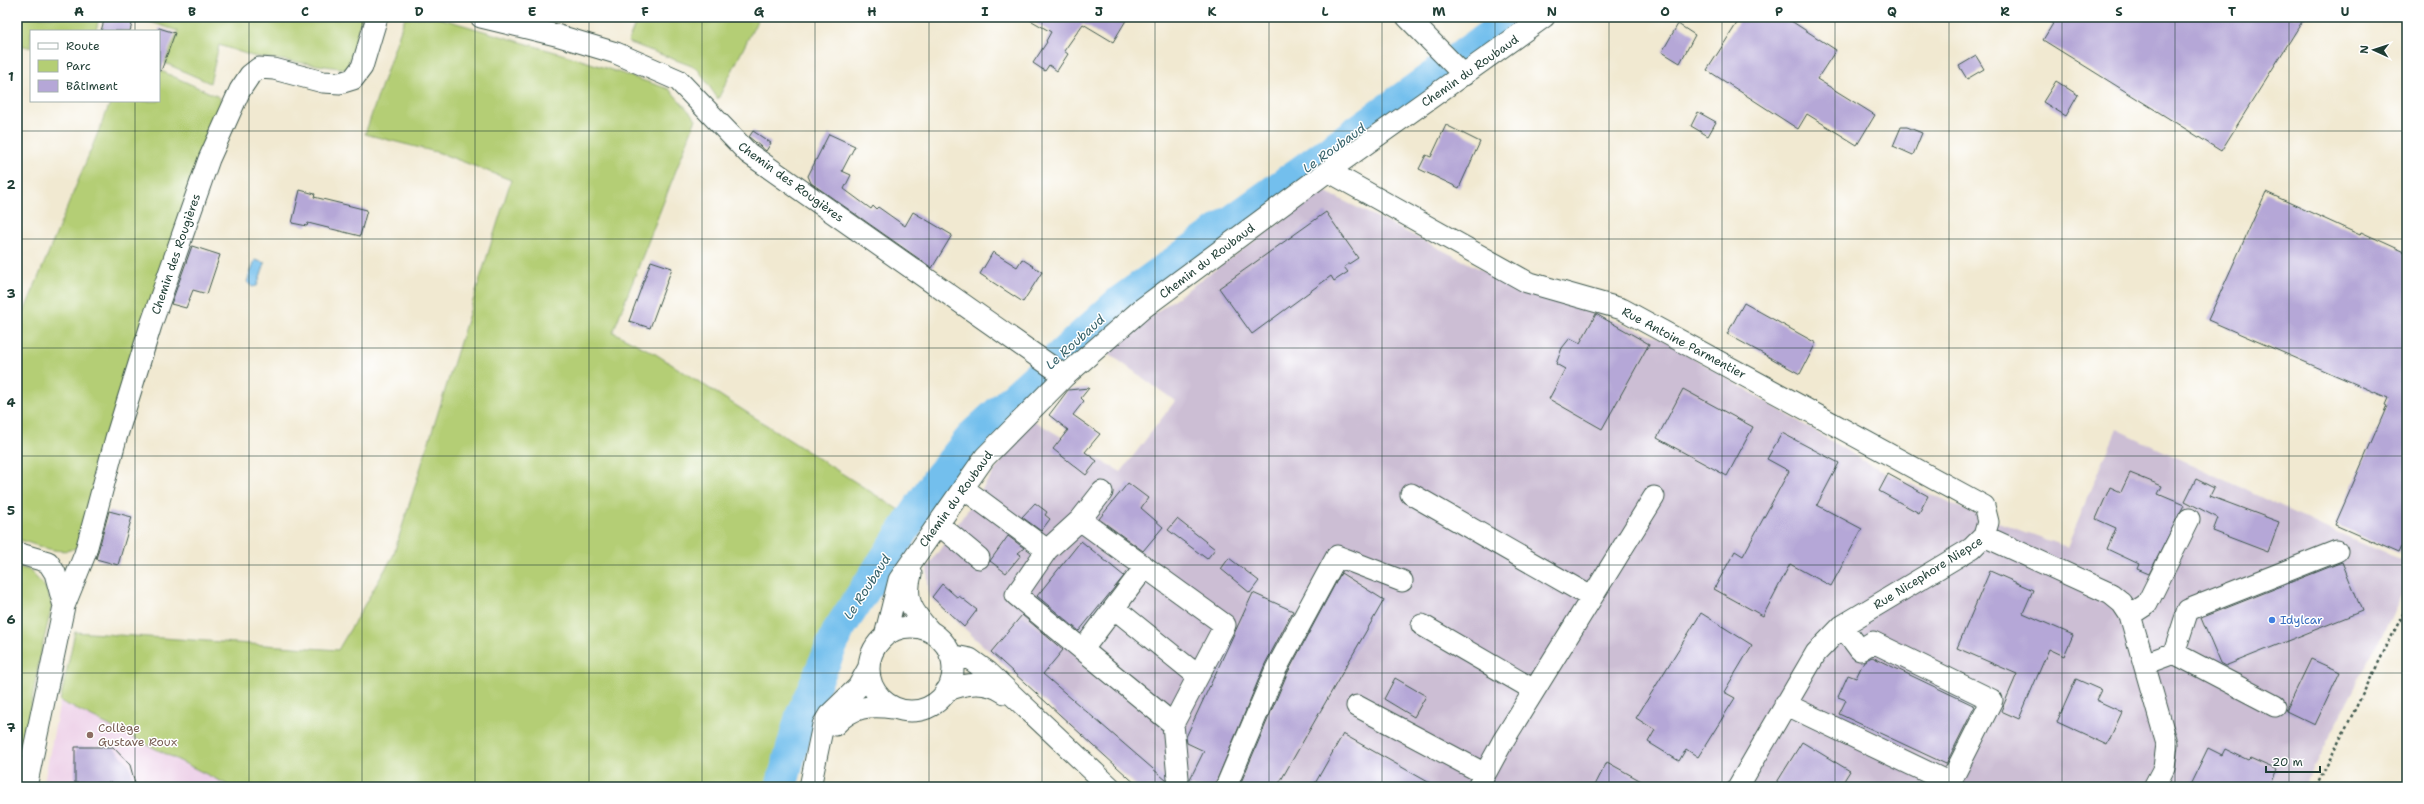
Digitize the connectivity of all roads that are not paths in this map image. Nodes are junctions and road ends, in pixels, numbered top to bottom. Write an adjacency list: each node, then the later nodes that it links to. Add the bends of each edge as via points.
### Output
1 (377, 17): 24 (street, Chemin des Rougières, via 362,67 353,79 340,83 323,82 274,69 259,68 250,75 240,90 209,159 152,325 116,438 85,554)
2 (481, 17): 7 (street, Chemin des Rougières, via 616,53 678,80 748,153)
3 (1408, 17): 5 (street)
4 (1544, 17): 5 (street, Chemin du Roubaud)
5 (1464, 74): 6 (street, Chemin du Roubaud)
6 (1328, 171): 7 (street, Chemin du Roubaud, via 1143,308); 15 (street, Rue Antoine Parmentier, via 1527,282 1622,309 1984,506 1988,522)
7 (1061, 373): 8 (street, Chemin du Roubaud, via 985,457)
8 (963, 488): 14 (street, Chemin du Roubaud); 16 (street)
9 (1102, 492): 13 (street)
10 (1411, 494): 23 (street)
11 (1654, 497): 23 (street)
12 (2189, 519): 26 (street, via 2147,604)
13 (1080, 520): 16 (street); 21 (street)
14 (938, 524): 19 (street, Chemin du Roubaud); 20 (street)
15 (1984, 536): 26 (street, Rue Nicephore Niepce, via 2111,594 2122,603); 28 (street, Rue Nicephore Niepce, via 1972,548)
16 (1047, 550): 31 (street, via 1016,594)
17 (2337, 551): 32 (street, via 2188,610)
18 (17, 553): 24 (street, via 48,562 55,573)
19 (917, 554): 29 (street, Chemin du Roubaud, via 907,594 915,613); 30 (street, Chemin du Roubaud, via 899,580)
20 (979, 558)
21 (1145, 567): 25 (street); 36 (street, via 1225,625)
22 (1402, 581): 52 (street, via 1337,556 1276,669)
23 (1591, 597): 37 (street)
24 (64, 606): 49 (street)
25 (1114, 608): 31 (street); 36 (street)
26 (2130, 615): 34 (street, Rue Nicephore Niepce)
27 (1422, 625): 37 (street)
28 (1842, 626): 40 (street, Rue Nicephore Niepce, via 1816,653); 40 (street, via 1860,650 1873,642 1992,700 1950,783)
29 (929, 630): 30 (street, via 904,627 892,630); 33 (street, via 939,638)
30 (885, 636): 35 (street, via 873,649)
31 (1083, 649): 44 (street)
32 (2174, 653): 34 (street); 42 (street)
33 (950, 655): 38 (street, via 953,671); 39 (street, via 977,663)
34 (2144, 664): 48 (street, Rue Nicephore Niepce, via 2167,744 2164,768)
35 (869, 667): 43 (street, via 873,689); 45 (street, via 858,687 829,715 823,725)
36 (1198, 676): 44 (street)
37 (1534, 690): 47 (street)
38 (946, 691): 39 (street, via 972,684 985,685 999,689); 43 (street, via 932,705 920,710 906,711)
39 (1019, 703): 51 (street)
40 (1785, 704): 53 (street, Rue Nicephore Niepce)
41 (1357, 706): 47 (street)
42 (2275, 706)
43 (893, 708): 45 (street, via 866,706 857,708 841,719 832,729)
44 (1173, 724): 46 (street)
45 (817, 761): 50 (street)
46 (1178, 778)
47 (1481, 781)
48 (2156, 786)
49 (26, 787)
50 (810, 787)
51 (1110, 787)
52 (1226, 787)
53 (1738, 787)

